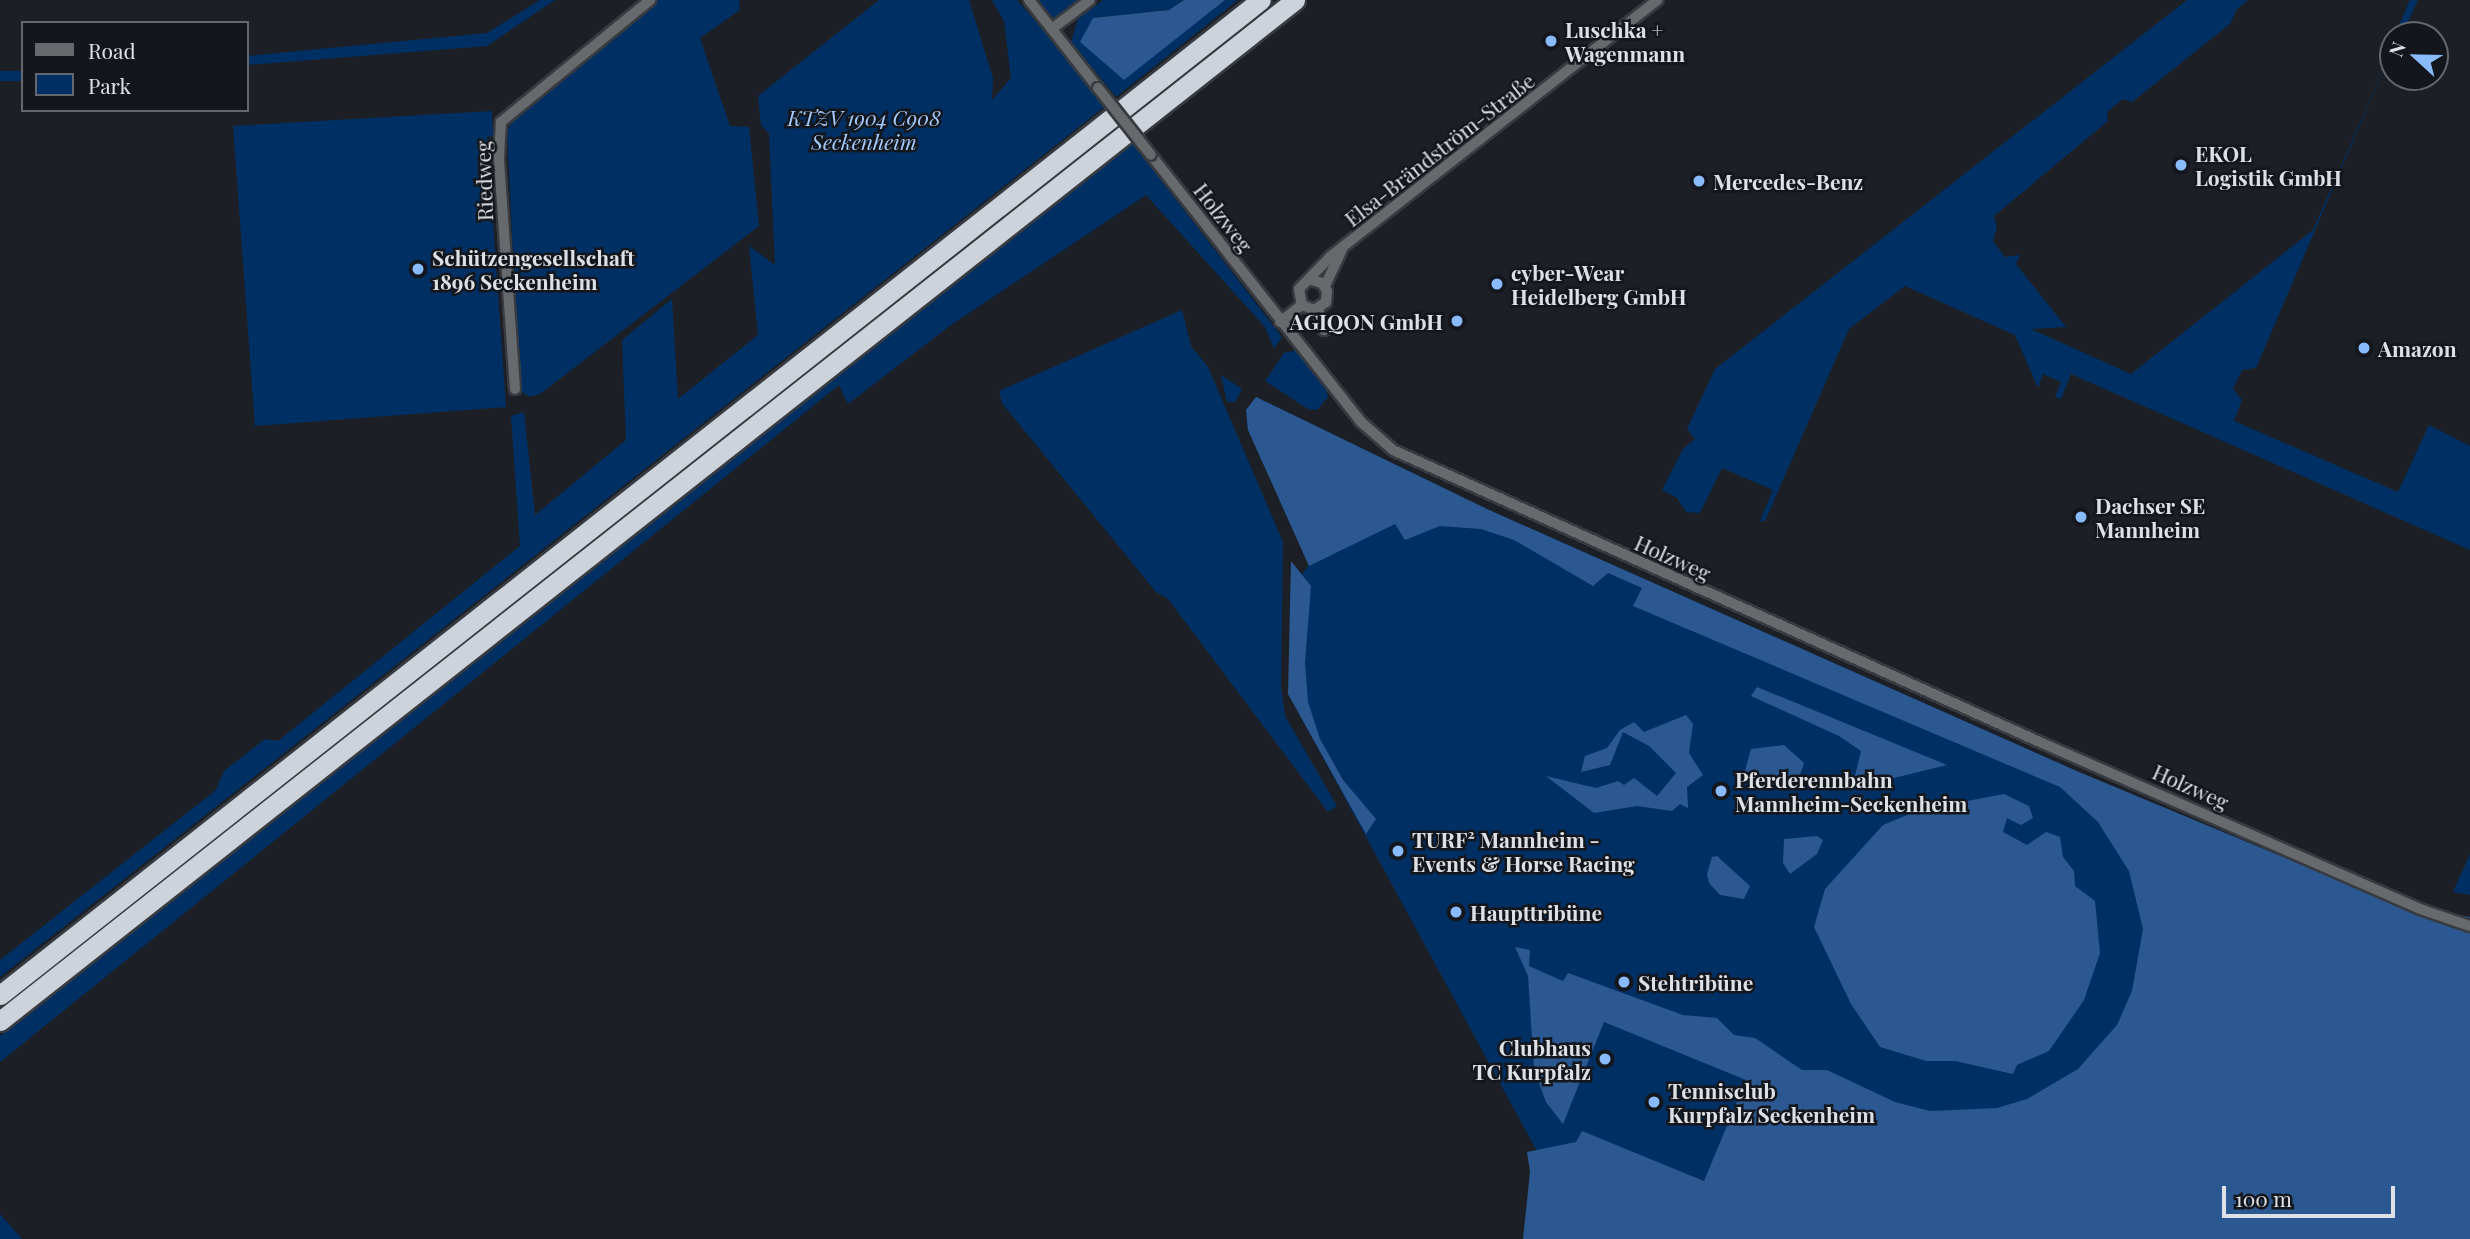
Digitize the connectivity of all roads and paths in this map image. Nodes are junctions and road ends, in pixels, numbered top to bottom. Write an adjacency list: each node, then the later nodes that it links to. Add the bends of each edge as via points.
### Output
1 (650, 0): 15 (street, Riedweg, via 501,121 499,158)
2 (1029, 0): 7 (street, Holzweg)
3 (1090, 0): 7 (street)
4 (1261, 0): 17 (highway)
5 (1295, 0): 18 (highway)
6 (1658, 0): 8 (street, Elsa-Brändström-Straße)
7 (1053, 28): 13 (street, Holzweg, bridge)
8 (1342, 250): 9 (street, Elsa-Brändström-Straße); 10 (street, Elsa-Brändström-Straße)
9 (1311, 280): 10 (street); 11 (street, via 1299,289)
10 (1325, 286): 12 (street, via 1326,302)
11 (1302, 305): 12 (street); 13 (street)
12 (1318, 309): 14 (street)
13 (1280, 322): 16 (street, Holzweg, via 1360,421 1393,450 2031,738 2420,909)
14 (1324, 330)
15 (515, 389)
16 (2470, 926)
17 (0, 995)
18 (0, 1021)

